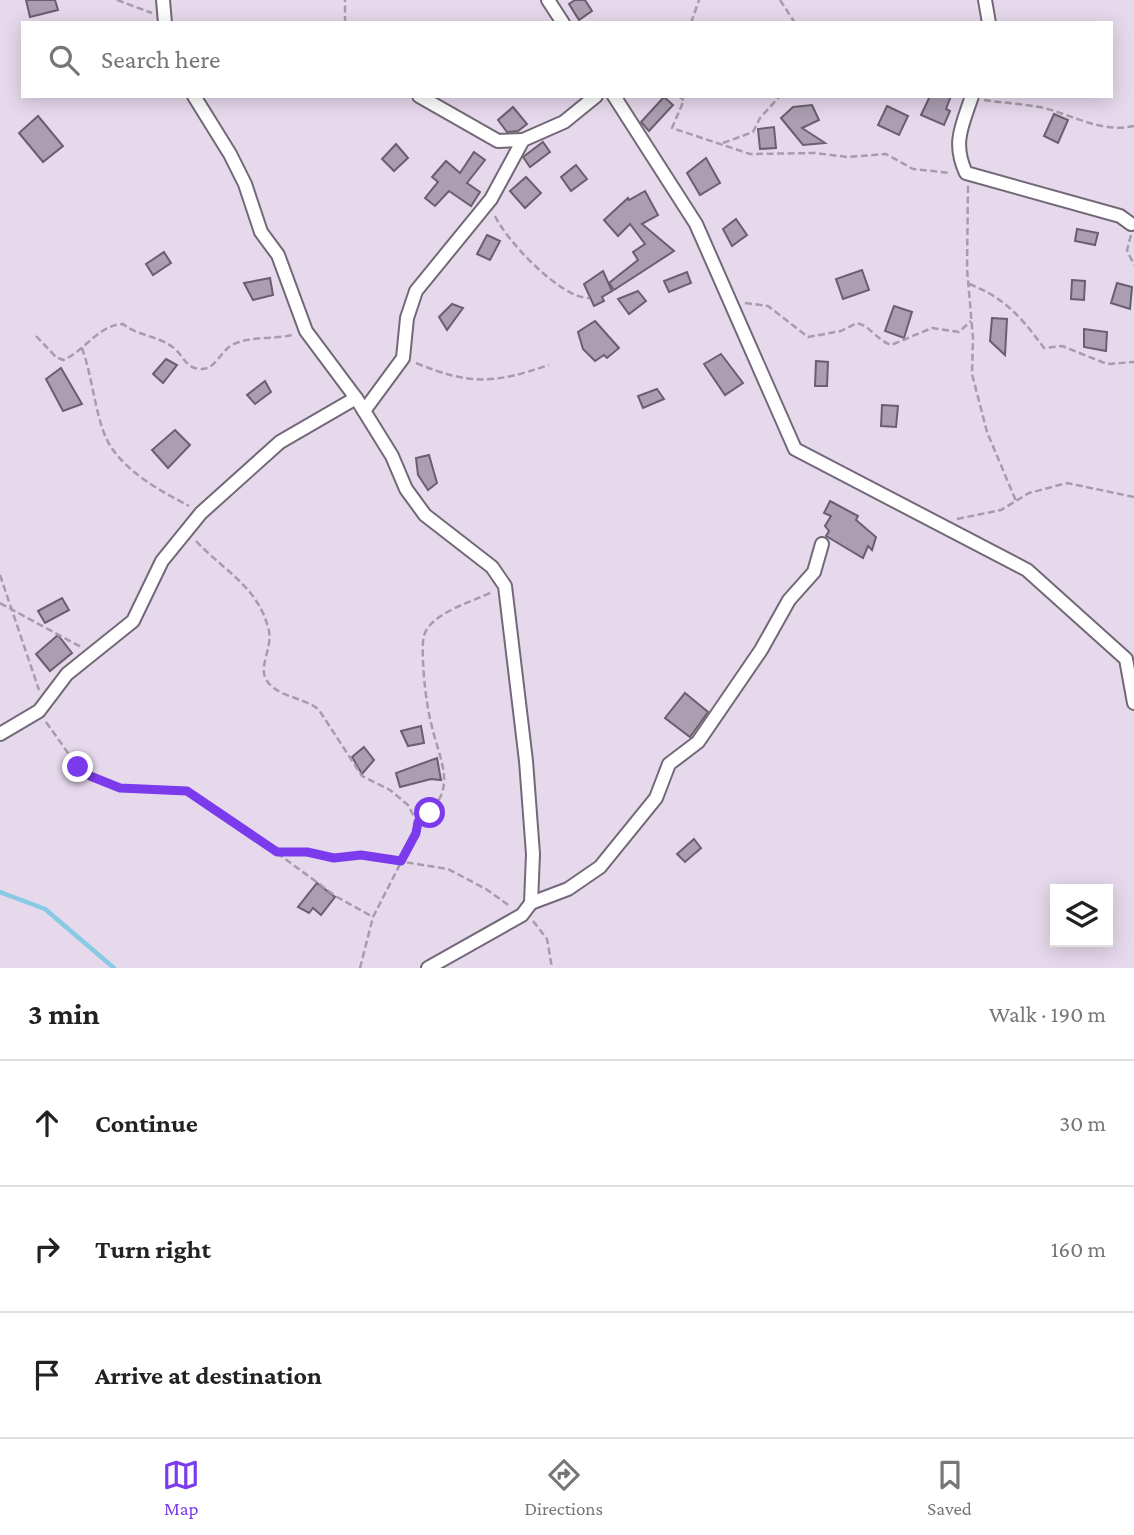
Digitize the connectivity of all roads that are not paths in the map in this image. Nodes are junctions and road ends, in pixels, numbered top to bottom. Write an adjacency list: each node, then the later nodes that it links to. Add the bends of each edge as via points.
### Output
1 (163, 0): 4 (street)
2 (548, 0): 5 (street)
3 (985, 0): 6 (street)
4 (165, 21)
5 (562, 21)
6 (989, 21)
7 (195, 98): 14 (street, via 230,154 261,232 278,255 306,331)
8 (423, 98): 12 (street, via 498,141)
9 (594, 98): 12 (street, via 564,122)
10 (615, 98): 17 (street, via 696,224 795,449 1027,570 1126,659)
11 (972, 98): 13 (street, via 958,137 958,158 966,173 1120,216)
12 (523, 141): 15 (street, via 491,199 416,291 407,318 403,358)
13 (1131, 224)
14 (356, 398): 15 (street); 18 (street, via 280,442 201,513 162,561 133,621 67,674 42,707)
15 (364, 411): 19 (street, via 425,515 492,567 505,586 527,761 533,854)
16 (822, 544): 19 (street, via 814,572 789,600 698,742 669,764 656,798 600,867)
17 (1134, 703)
18 (0, 734)
19 (527, 909): 20 (street)
20 (428, 968)

